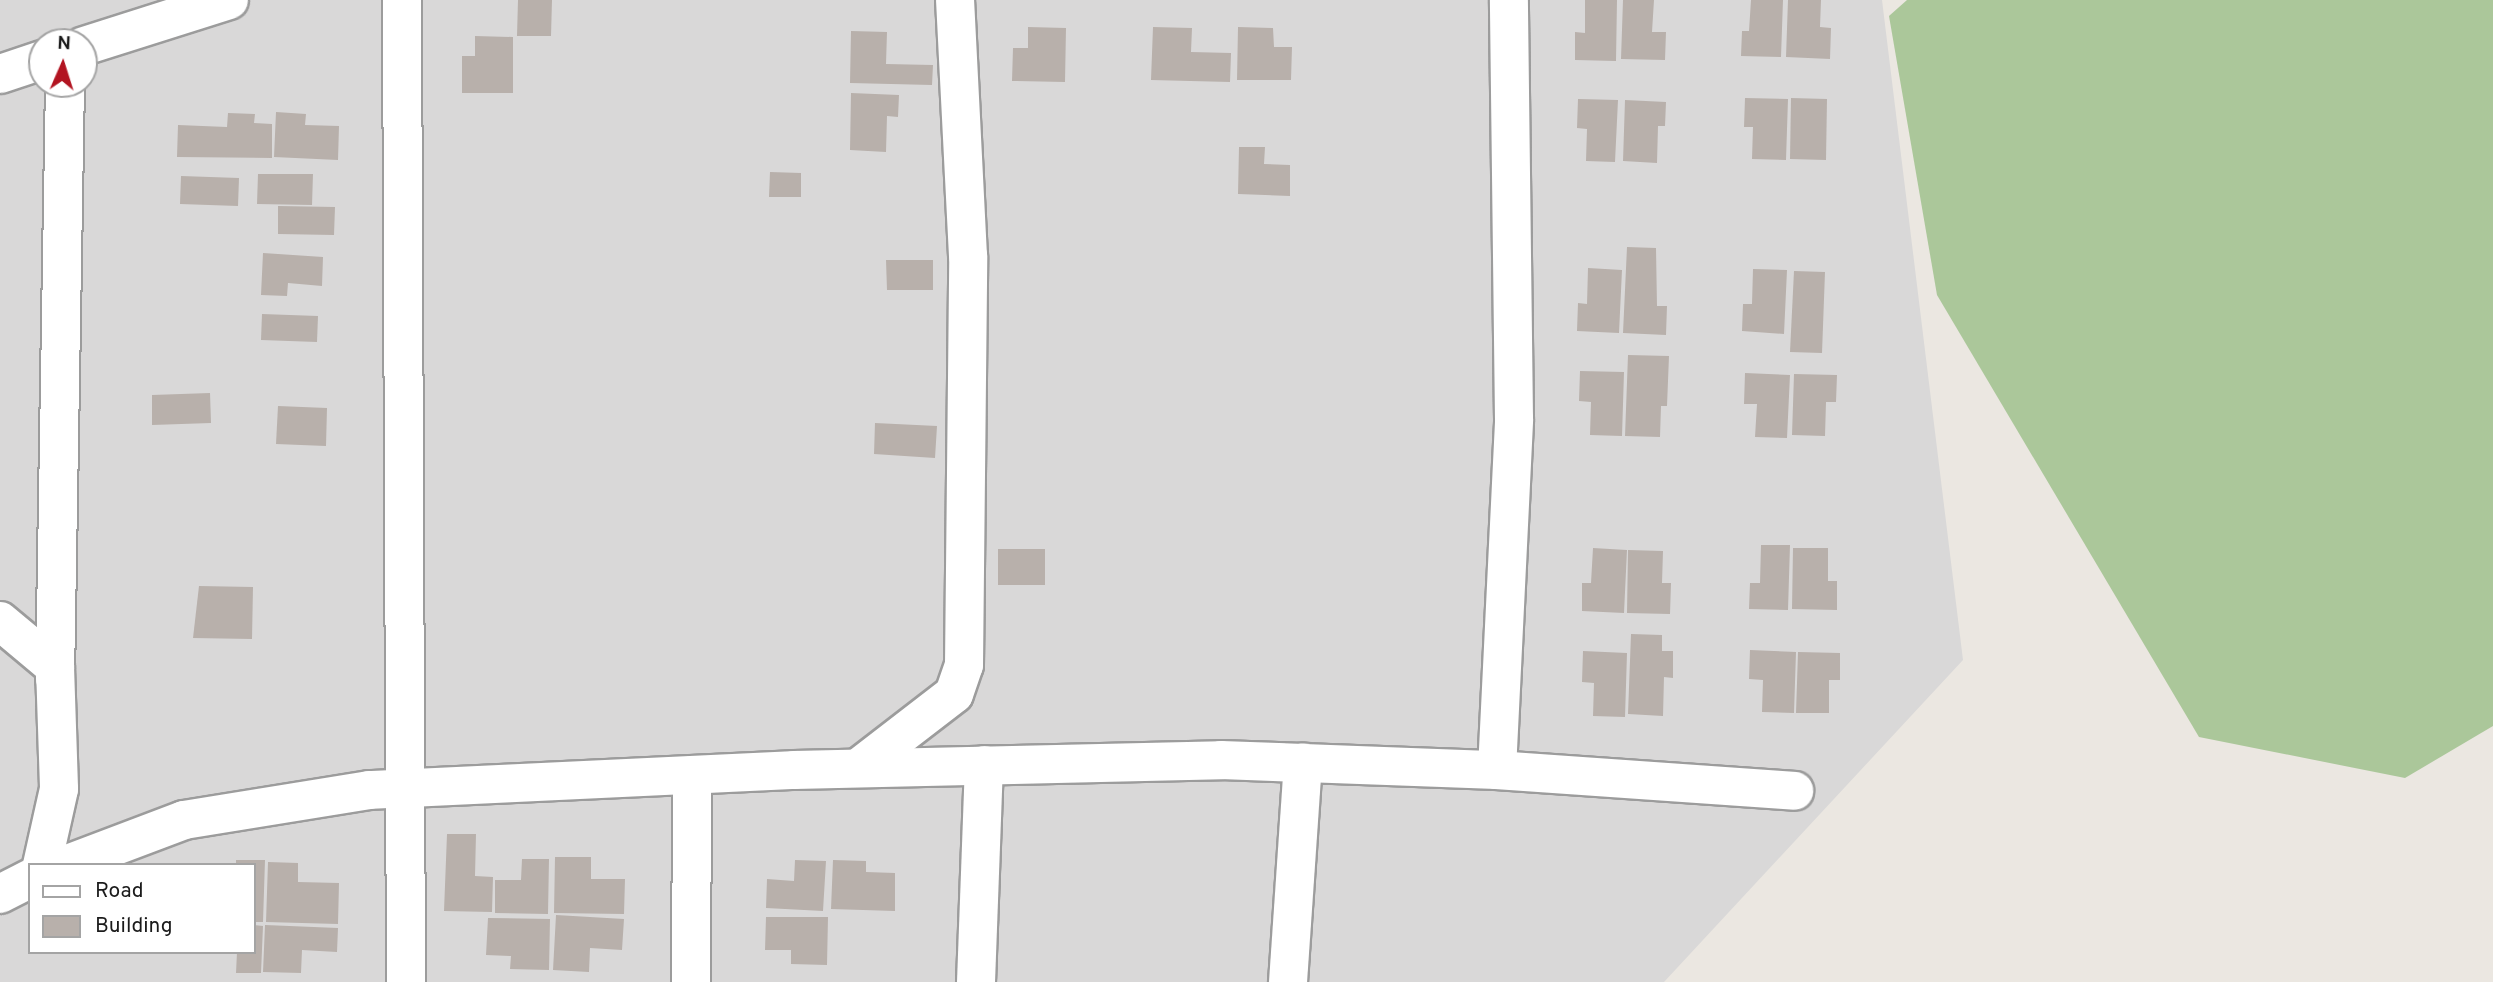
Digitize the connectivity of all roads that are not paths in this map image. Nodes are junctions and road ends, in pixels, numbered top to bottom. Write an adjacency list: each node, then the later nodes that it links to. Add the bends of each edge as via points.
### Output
1 (229, 0): 5 (street)
2 (402, 0): 16 (street)
3 (954, 0): 13 (street, via 968,256 964,666 954,694)
4 (1509, 0): 14 (street, via 1514,419)
5 (98, 42)
6 (28, 65): 7 (street)
7 (0, 74)
8 (65, 98): 10 (street)
9 (0, 621): 10 (street, via 55,667)
10 (55, 679): 18 (street, via 59,789)
11 (1303, 763): 12 (street, via 1221,760); 14 (street); 25 (street)
12 (984, 765): 13 (street); 24 (street)
13 (858, 768): 15 (street)
14 (1497, 770): 17 (street)
15 (692, 775): 16 (street); 23 (street)
16 (405, 788): 19 (street, via 184,820); 22 (street)
17 (1794, 792)
18 (43, 863)
19 (70, 863)
20 (28, 880): 21 (street)
21 (0, 894)
22 (406, 982)
23 (691, 982)
24 (976, 982)
25 (1289, 982)

